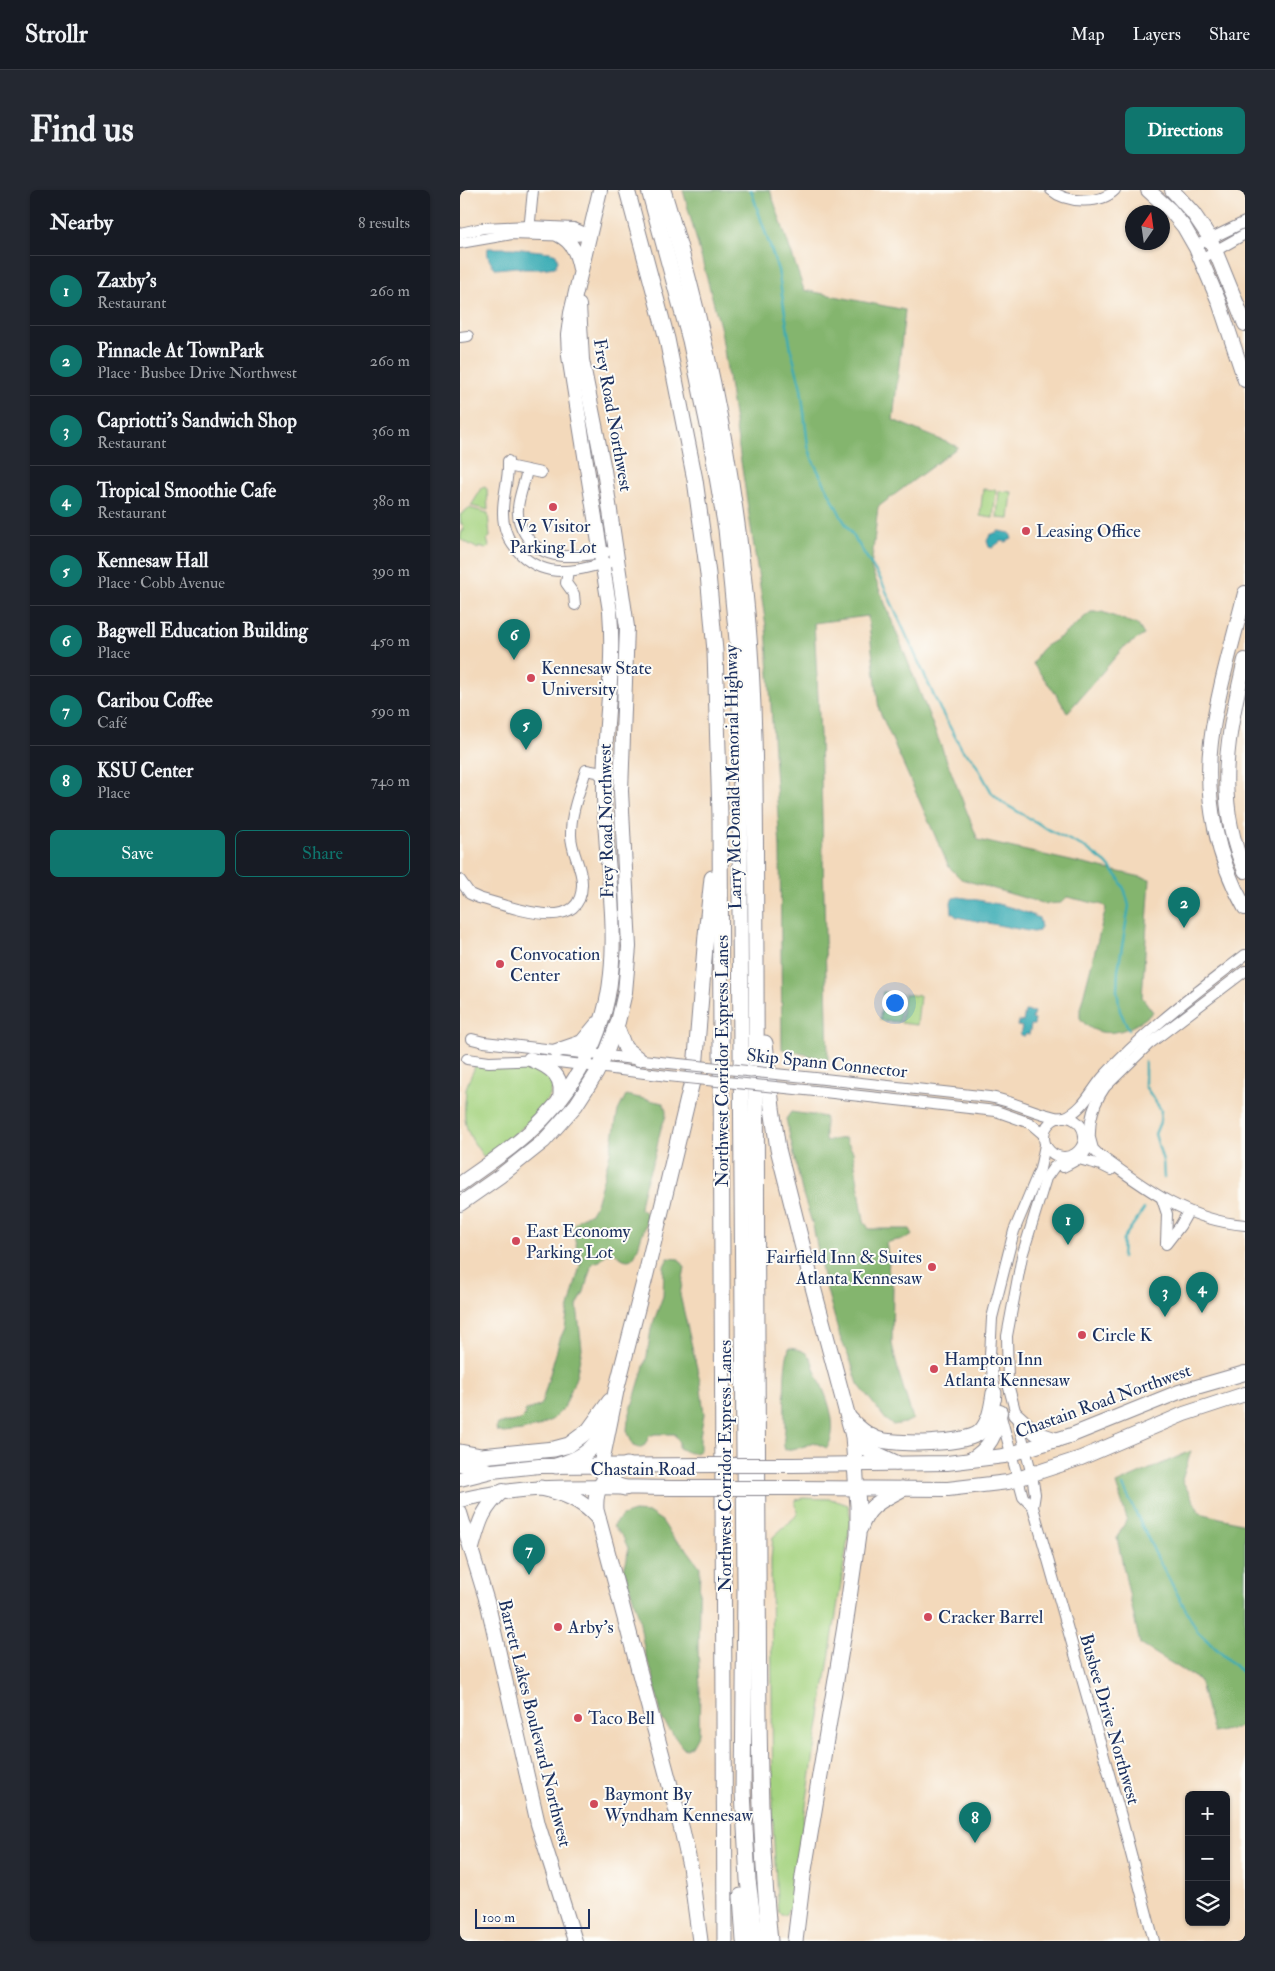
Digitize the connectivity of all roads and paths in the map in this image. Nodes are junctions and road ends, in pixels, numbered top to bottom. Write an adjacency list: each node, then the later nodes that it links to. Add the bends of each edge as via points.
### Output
1 (533, 190): 13 (street)
2 (600, 190): 15 (main road, Frey Road Northwest)
3 (649, 190): 97 (highway, Northwest Corridor Express Lanes, via 690,340 709,430 726,529 737,640 741,727)
4 (662, 190): 42 (highway, Larry McDonald Memorial Highway, via 708,358 744,579 754,735)
5 (1051, 190): 11 (street, via 1068,199)
6 (1102, 190): 11 (street)
7 (1115, 190): 11 (street, via 1104,198)
8 (1148, 190): 20 (main road, via 1170,210)
9 (1172, 190): 19 (main road, via 1193,213)
10 (628, 193): 36 (highway, Larry McDonald Memorial Highway, via 667,339 695,480 715,651)
11 (1093, 199)
12 (1245, 222): 19 (street)
13 (529, 230): 14 (street, via 483,228); 15 (street, via 574,228); 17 (street); 18 (street)
14 (460, 233)
15 (590, 234): 17 (street); 22 (main road, Frey Road Northwest)
16 (1245, 234): 19 (street)
17 (559, 236): 22 (main road, via 575,249)
18 (460, 243)
19 (1213, 244): 20 (street); 21 (street); 23 (main road)
20 (1195, 246): 21 (main road)
21 (1202, 259): 24 (main road)
22 (580, 280): 27 (main road, Frey Road Northwest, via 582,360); 28 (main road, Frey Road Northwest, via 568,334 569,356)
23 (1245, 324)
24 (1245, 380)
25 (527, 470): 26 (street); 28 (street, via 518,514 522,530 531,543 542,552 557,556); 29 (street, via 508,464 503,515 505,530 519,553 536,565)
26 (541, 473)
27 (618, 556): 28 (street); 44 (main road, Frey Road Northwest, via 627,627 621,791 629,948 625,992)
28 (601, 558): 29 (street); 35 (main road, Frey Road Northwest, via 612,646)
29 (568, 571): 31 (street, via 566,583 574,594)
30 (1245, 593): 33 (main road)
31 (575, 605)
32 (1245, 660): 34 (main road)
33 (1214, 720): 34 (main road); 39 (main road, via 1209,770 1214,826 1226,867)
34 (1230, 724): 37 (main road, via 1227,796 1235,842)
35 (604, 778): 38 (street, via 597,772 586,770 571,833 582,886 579,898 570,909 544,915 479,898 470,894); 43 (main road, Frey Road Northwest, via 612,957)
36 (720, 814): 66 (highway, via 695,1070); 100 (highway, Larry McDonald Memorial Highway)
37 (1245, 871)
38 (460, 880)
39 (1245, 908)
40 (1245, 955): 53 (street, via 1179,1006 1138,1042 1090,1092)
41 (1245, 971): 55 (street, via 1154,1040 1105,1087 1093,1111)
42 (756, 989): 71 (highway, via 778,1149); 103 (highway, Larry McDonald Memorial Highway, via 761,1832)
43 (603, 1015): 46 (main road, via 582,1042); 49 (main road, Frey Road Northwest)
44 (617, 1027): 50 (main road, via 625,1048); 51 (main road, Frey Road Northwest)
45 (472, 1039): 46 (street)
46 (556, 1050): 49 (street)
47 (467, 1059): 48 (street, via 489,1062)
48 (530, 1059): 49 (street); 52 (main road, via 557,1077 561,1089)
49 (586, 1060): 51 (street, Skip Spann Connector); 52 (main road, Frey Road Northwest)
50 (643, 1060): 51 (street, Skip Spann Connector); 53 (street, Skip Spann Connector, bridge, via 982,1095)
51 (602, 1062): 54 (street, Skip Spann Connector, bridge, via 646,1074 982,1109); 62 (main road, Frey Road Northwest, via 576,1105 544,1141)
52 (558, 1102): 60 (main road, Frey Road Northwest, via 529,1133)
53 (1058, 1117): 56 (street, via 1051,1122); 58 (street, via 1078,1123 1084,1136 1080,1150)
54 (1022, 1119): 56 (street, Skip Spann Connector, via 1035,1125); 57 (street, via 1034,1132)
55 (1090, 1137): 58 (street, via 1086,1151); 59 (street, via 1098,1154)
56 (1045, 1140): 57 (street, Busbee Drive Northwest); 58 (street, via 1054,1155)
57 (1043, 1156): 67 (street, Busbee Drive Northwest, via 1014,1231 992,1318 990,1355)
58 (1072, 1157): 59 (street, via 1101,1165); 70 (street, Busbee Drive Northwest, via 1045,1183 1024,1248 1008,1336 1008,1384)
59 (1136, 1182): 61 (street)
60 (460, 1184)
61 (1162, 1199): 63 (street); 63 (street, via 1167,1214 1165,1245)
62 (460, 1204)
63 (1188, 1212): 64 (street)
64 (1245, 1225)
65 (1245, 1373): 74 (main road, Chastain Road Northwest, via 1179,1392)
66 (616, 1391): 72 (highway); 75 (highway, via 590,1430 569,1445 481,1456)
67 (994, 1393): 69 (street, Busbee Drive Northwest); 71 (highway, via 985,1425 971,1438 961,1441 884,1441 861,1430)
68 (1245, 1394): 85 (main road, via 1201,1407 1081,1458)
69 (1000, 1412): 76 (street, Busbee Drive Northwest, via 1009,1440); 77 (main road, via 993,1439)
70 (1015, 1414): 74 (main road, via 1036,1433); 76 (street, Busbee Drive Northwest)
71 (849, 1418): 73 (highway)
72 (608, 1425): 82 (highway, via 586,1453); 84 (highway)
73 (853, 1436): 78 (highway, via 866,1448); 80 (highway)
74 (1058, 1440): 76 (main road, Chastain Road Northwest)
75 (460, 1452)
76 (1018, 1452): 77 (main road, Chastain Road Northwest); 85 (street, Busbee Drive Northwest)
77 (967, 1461): 78 (main road, Chastain Road Northwest)
78 (896, 1463): 80 (main road, Chastain Road Northwest)
79 (460, 1464): 83 (main road)
80 (854, 1464): 81 (main road, Chastain Road, bridge); 89 (highway)
81 (627, 1465): 84 (highway)
82 (556, 1466): 83 (main road, Chastain Road); 84 (main road, Chastain Road)
83 (492, 1472): 86 (main road, Chastain Road)
84 (602, 1477): 87 (main road, Chastain Road); 88 (highway); 94 (highway, via 596,1501)
85 (1025, 1477): 90 (main road, via 971,1487); 105 (street, Busbee Drive Northwest, via 1023,1497 1033,1507)
86 (460, 1479)
87 (541, 1488): 91 (main road, Chastain Road); 94 (highway, via 579,1501)
88 (625, 1488): 89 (main road, Chastain Road, bridge)
89 (856, 1488): 90 (main road); 95 (highway)
90 (902, 1489): 95 (highway, via 873,1506)
91 (503, 1491): 92 (main road, Chastain Road); 96 (main road, via 490,1502)
92 (460, 1500)
93 (460, 1513): 96 (main road, Barrett Lakes Boulevard Northwest)
94 (598, 1518): 99 (highway, via 682,1830)
95 (858, 1535): 104 (highway)
96 (466, 1538): 98 (main road, Barrett Lakes Boulevard Northwest, via 490,1613 538,1824)
97 (743, 1792): 101 (highway, via 741,1896); 102 (highway, Northwest Corridor Express Lanes, via 748,1880)
98 (575, 1941)
99 (700, 1941)
100 (725, 1941)
101 (744, 1941)
102 (756, 1941)
103 (770, 1941)
104 (795, 1941)
105 (1154, 1941)

